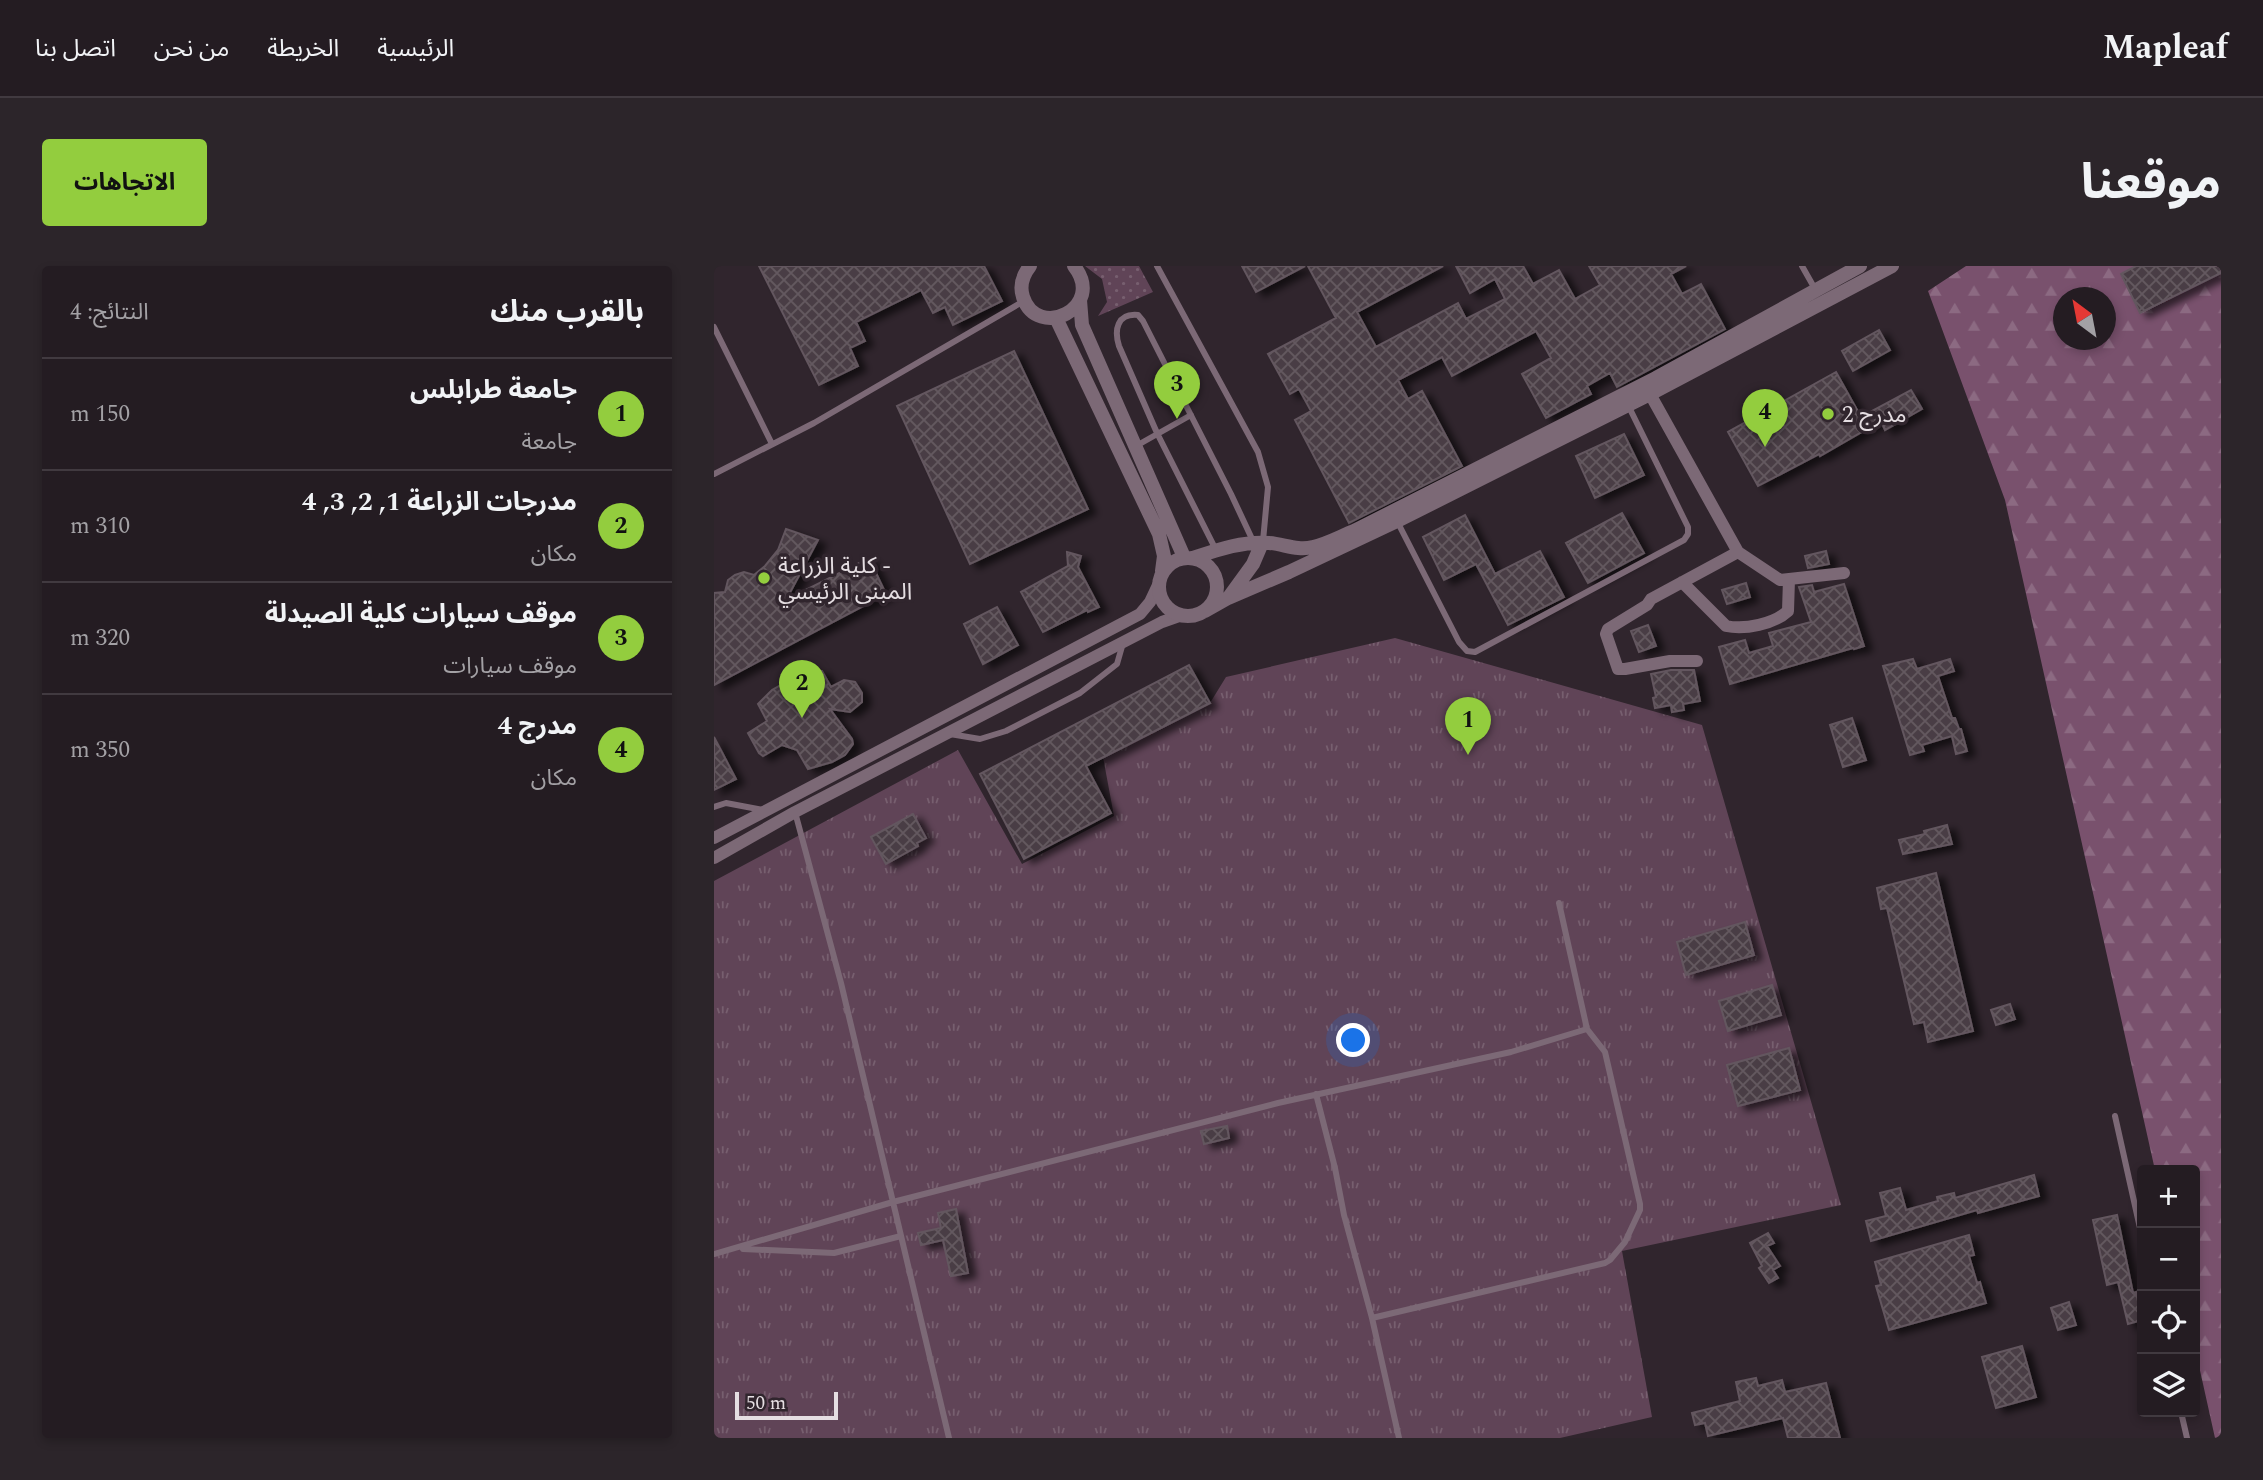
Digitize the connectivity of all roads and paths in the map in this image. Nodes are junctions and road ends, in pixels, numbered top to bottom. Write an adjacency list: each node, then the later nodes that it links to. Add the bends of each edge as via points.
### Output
1 (1030, 266): 9 (street, via 1021,283)
2 (1074, 266): 8 (street, via 1082,279)
3 (1157, 266): 20 (lane, via 1258,452 1268,488)
4 (1802, 266): 7 (lane)
5 (1860, 266): 7 (street)
6 (1892, 266): 12 (street)
7 (1816, 291): 20 (street, via 1354,531 1312,547)
8 (1080, 300): 10 (street, via 1066,315); 17 (street, via 1082,325)
9 (1024, 301): 10 (street, via 1037,315); 16 (lane)
10 (1056, 318): 25 (street, via 1159,534 1164,556)
11 (714, 327): 16 (lane)
12 (1650, 394): 13 (street); 22 (street)
13 (1628, 405): 19 (street); 19 (lane, via 1688,534 1475,652 1466,651 1459,642)
14 (1191, 415): 15 (lane); 15 (lane, via 1143,321 1138,315 1124,317 1117,327 1119,346); 20 (lane)
15 (1157, 433): 17 (lane); 21 (lane)
16 (772, 444): 18 (lane)
17 (1136, 446): 23 (street)
18 (714, 474)
19 (1397, 521): 28 (street)
20 (1258, 543): 21 (street); 28 (street, via 1253,564)
21 (1216, 550): 23 (street)
22 (1738, 552): 26 (street, via 1780,580); 27 (street)
23 (1188, 557): 25 (street, via 1176,560); 29 (street, via 1208,565 1216,579 1216,596)
24 (1844, 573): 26 (street)
25 (1160, 578): 30 (street, via 1160,598); 35 (street, via 1139,614)
26 (1789, 579): 27 (street, via 1788,611 1780,618 1735,628 1726,626)
27 (1682, 582): 32 (street, via 1606,634 1618,669)
28 (1228, 598): 29 (street)
29 (1205, 611): 30 (street)
30 (1179, 615): 31 (street)
31 (1123, 643): 33 (street); 33 (lane, via 1117,664 1080,693 1006,731 979,739)
32 (1697, 661)
33 (948, 733): 36 (street)
34 (714, 807): 35 (lane, via 726,803)
35 (766, 810): 37 (street)
36 (795, 812): 38 (street); 43 (lane)
37 (714, 838)
38 (714, 858)
39 (1559, 903): 40 (lane)
40 (1587, 1029): 41 (lane, via 1511,1052); 48 (lane, via 1605,1052 1640,1204 1625,1242 1605,1263)
41 (1316, 1094): 43 (lane); 48 (lane)
42 (2115, 1116): 44 (lane)
43 (894, 1202): 45 (lane); 46 (lane)
44 (2140, 1228)
45 (901, 1236): 46 (lane, via 834,1253); 50 (lane)
46 (738, 1248): 47 (lane)
47 (714, 1254)
48 (1371, 1318): 51 (lane)
49 (2182, 1417): 52 (lane)
50 (949, 1438)
51 (1399, 1438)
52 (2187, 1438)

